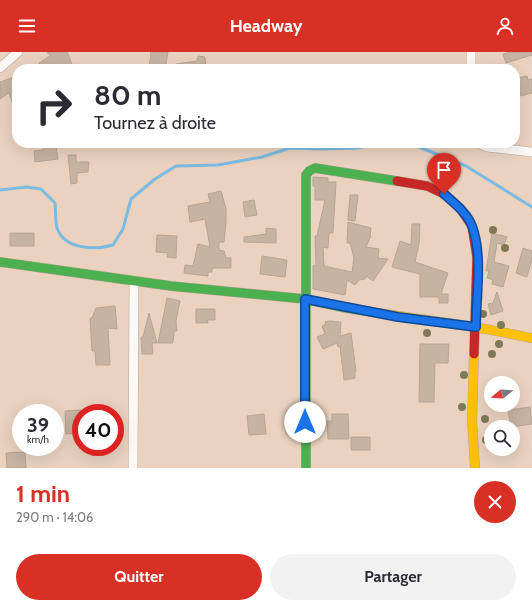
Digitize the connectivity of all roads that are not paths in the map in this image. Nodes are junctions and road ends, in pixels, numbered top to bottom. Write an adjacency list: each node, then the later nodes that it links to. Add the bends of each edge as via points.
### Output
1 (18, 52): 4 (street)
2 (471, 52): 3 (street)
3 (470, 64)
4 (0, 68)
5 (496, 148): 6 (street)
6 (532, 152)
7 (0, 262): 8 (street)
8 (134, 281): 9 (street); 12 (street)
9 (305, 299): 10 (street, via 398,317); 10 (street, via 305,179 308,169 314,168 427,186 444,194 460,208 472,226 478,257); 13 (street)
10 (476, 327): 11 (street); 14 (street, via 472,420)
11 (532, 338)
12 (133, 468)
13 (306, 468)
14 (475, 468)

